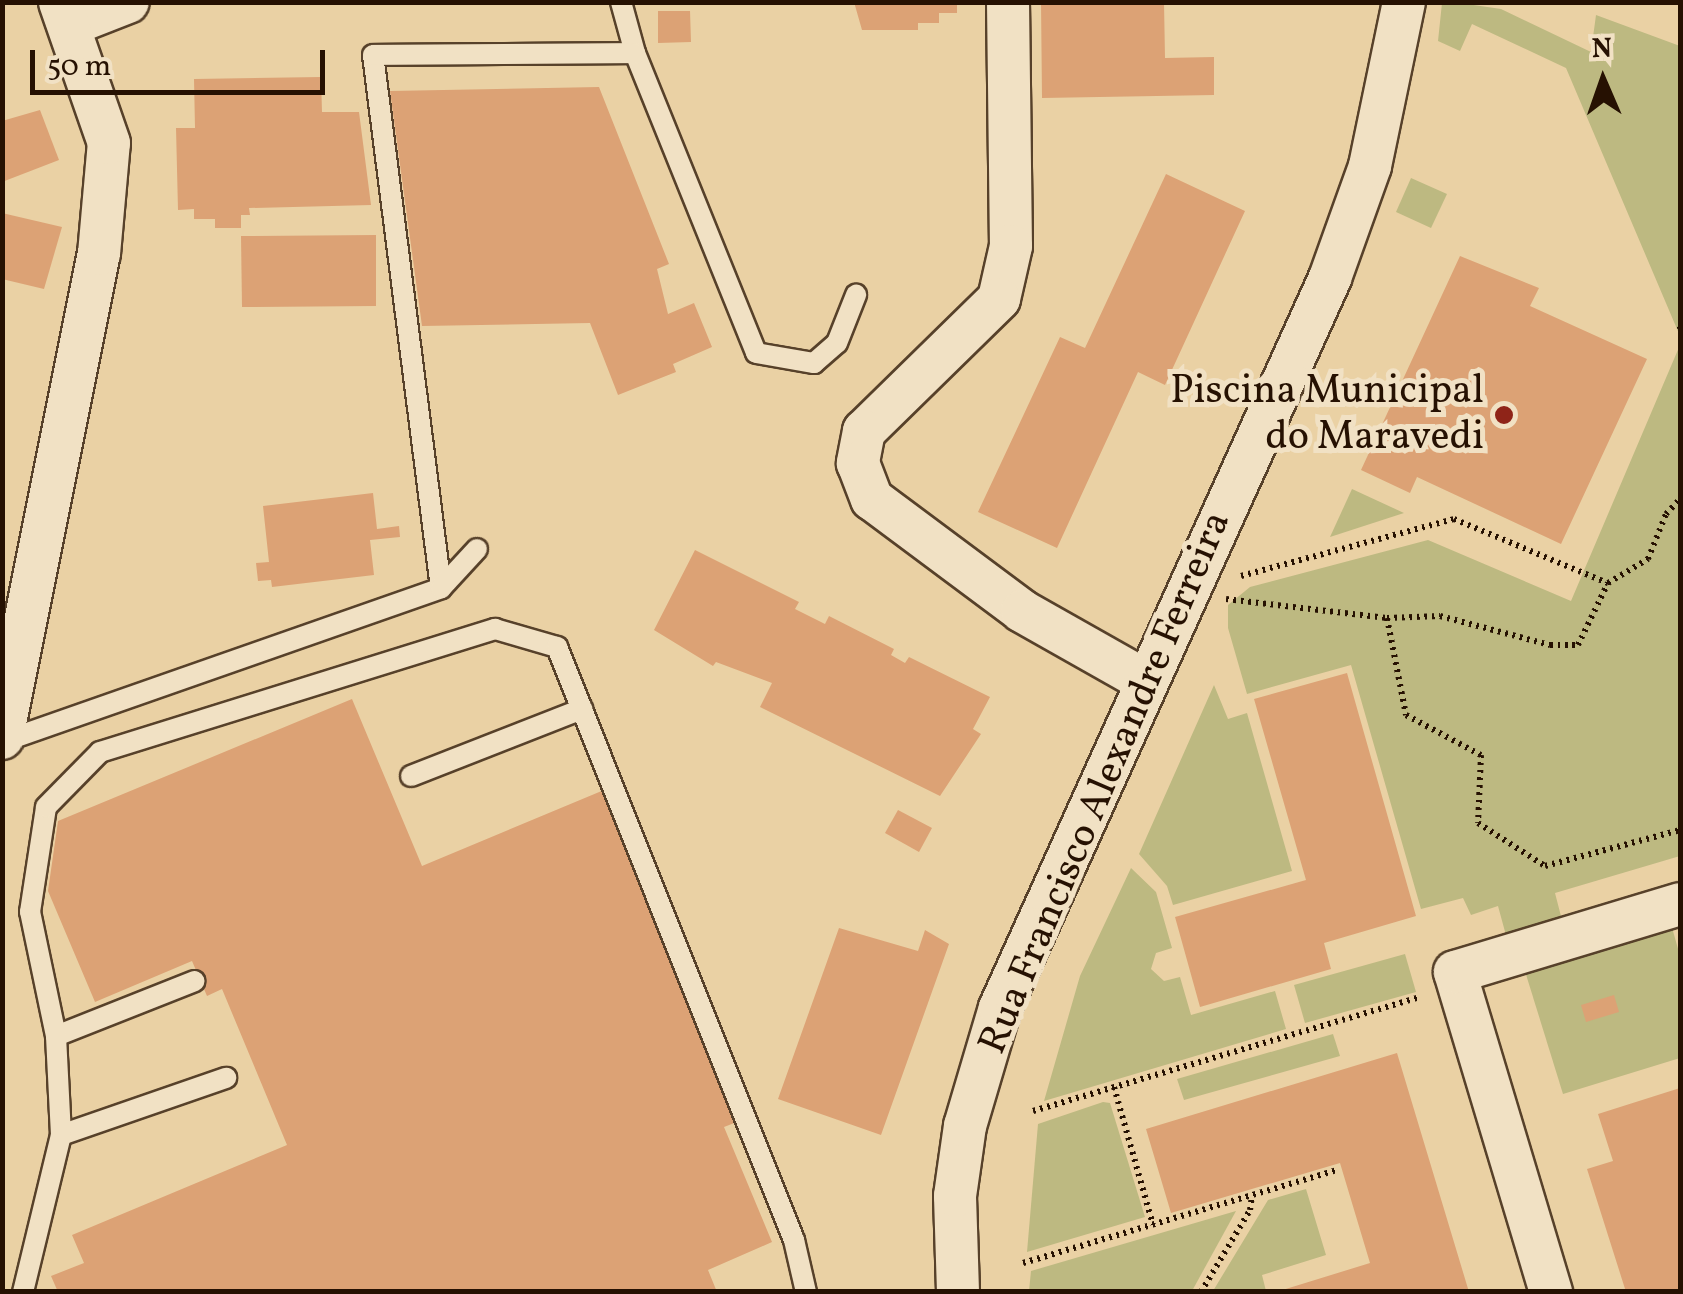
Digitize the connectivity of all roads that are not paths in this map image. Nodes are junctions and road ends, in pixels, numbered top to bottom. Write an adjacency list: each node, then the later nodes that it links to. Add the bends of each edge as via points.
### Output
1 (128, 2): 5 (street)
2 (621, 2): 6 (lane)
3 (1008, 2): 10 (street, via 1011,246 999,299 864,431 858,464 872,499 1022,611)
4 (1404, 2): 10 (street, Rua Francisco Alexandre Ferreira, via 1370,166 1330,278)
5 (64, 14): 12 (street, via 109,143 99,254)
6 (634, 54): 7 (lane, via 756,353 814,363 837,343); 9 (lane, via 373,55)
7 (856, 294)
8 (476, 549): 9 (lane)
9 (441, 588): 12 (lane)
10 (1144, 680): 21 (street, Rua Francisco Alexandre Ferreira, via 995,1025 962,1143 955,1196)
11 (582, 709): 13 (lane); 16 (lane, via 557,647 495,629 100,752 46,808 30,912); 20 (lane, via 794,1240)
12 (2, 740)
13 (411, 776)
14 (1680, 904): 22 (street, via 1454,972)
15 (194, 981): 16 (lane)
16 (56, 1036): 18 (lane)
17 (226, 1078): 18 (lane)
18 (61, 1135): 19 (lane)
19 (23, 1292)
20 (806, 1292)
21 (958, 1292)
22 (1551, 1292)

